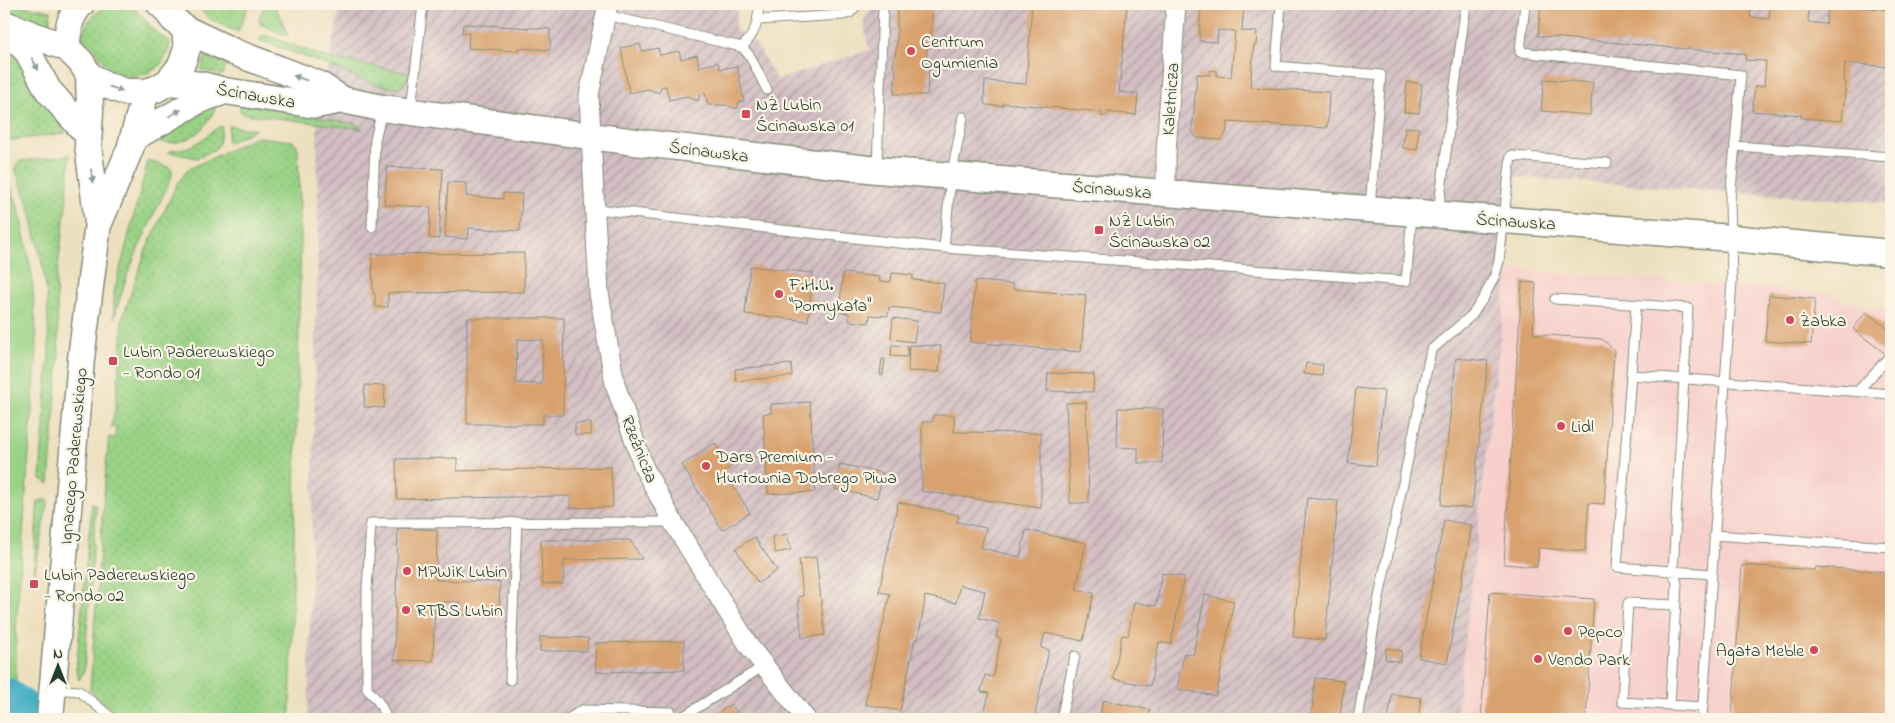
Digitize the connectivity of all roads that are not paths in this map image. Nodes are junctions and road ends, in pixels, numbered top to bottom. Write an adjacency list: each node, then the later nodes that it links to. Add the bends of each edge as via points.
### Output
1 (81, 4): 16 (main road, via 74,11 67,29)
2 (423, 4): 23 (lane)
3 (759, 4): 12 (lane)
4 (858, 4): 12 (lane, via 850,13 843,15)
5 (1176, 4): 33 (street, Kaletnicza)
6 (1281, 4): 35 (lane, via 1276,66 1381,75)
7 (1466, 4): 37 (lane)
8 (1524, 4): 28 (lane, via 1520,52 1740,75)
9 (164, 5): 14 (main road)
10 (883, 8): 31 (lane)
11 (607, 9): 15 (lane); 26 (street, Rzeźnicza, via 589,95)
12 (758, 20): 15 (lane, via 752,37)
13 (4, 26): 16 (main road); 25 (main road, one-way to 25, via 28,52 48,90)
14 (185, 29): 18 (main road, via 187,49 182,66); 21 (main road, Ścinawska, one-way to 14, via 318,84)
15 (742, 47): 19 (lane)
16 (67, 48): 17 (main road)
17 (89, 75): 18 (main road, Ścinawska, one-way to 18, via 125,92); 25 (main road, Ignacego Paderewskiego)
18 (157, 87): 20 (main road, Ścinawska, via 202,85); 27 (main road, Ignacego Paderewskiego)
19 (767, 90)
20 (225, 91): 21 (main road, Ścinawska, via 316,105); 27 (main road, one-way to 20, via 199,100)
21 (343, 100): 22 (main road, Ścinawska)
22 (382, 108): 23 (main road, Ścinawska); 40 (lane, via 375,140)
23 (411, 112): 26 (main road, Ścinawska)
24 (963, 117): 32 (lane)
25 (88, 135): 39 (main road, Ignacego Paderewskiego, one-way to 39)
26 (592, 136): 31 (main road, Ścinawska); 34 (street, Rzeźnicza)
27 (134, 138): 39 (main road, Ignacego Paderewskiego)
28 (1735, 146): 29 (lane); 41 (lane, via 1730,201)
29 (1891, 157)
30 (1607, 164): 38 (lane, via 1511,156)
31 (877, 170): 32 (main road, Ścinawska)
32 (951, 177): 33 (main road, Ścinawska); 42 (lane)
33 (1166, 194): 35 (main road, Ścinawska)
34 (596, 209): 42 (lane); 53 (street, Rzeźnicza, via 599,294 615,384 644,468)
35 (1370, 210): 36 (main road, Ścinawska)
36 (1412, 213): 37 (main road, Ścinawska); 42 (lane, via 1406,282)
37 (1438, 215): 38 (main road, Ścinawska)
38 (1503, 220): 41 (main road, Ścinawska); 72 (lane, via 1499,261 1484,297 1472,315 1431,350 1379,597)
39 (98, 224): 62 (main road, Ignacego Paderewskiego, via 81,359)
40 (372, 227)
41 (1731, 238): 43 (main road, Ścinawska); 49 (lane, via 1732,281)
42 (944, 248)
43 (1889, 251)
44 (1555, 299): 45 (lane)
45 (1636, 305): 47 (lane); 48 (lane, via 1688,308)
46 (1889, 356): 50 (lane)
47 (1631, 375): 48 (lane); 56 (lane, via 1617,567)
48 (1683, 379): 49 (lane); 56 (lane)
49 (1724, 382): 50 (lane); 54 (lane)
50 (1858, 391): 51 (lane)
51 (1891, 394)
52 (516, 522): 53 (lane); 61 (lane); 66 (lane, via 370,523 367,688 379,702)
53 (672, 522): 60 (street, Rzeźnicza, via 748,646)
54 (1714, 535): 55 (lane); 57 (lane)
55 (1891, 547)
56 (1673, 571): 57 (lane); 58 (lane, via 1677,583)
57 (1712, 574): 64 (lane)
58 (1676, 605): 63 (lane); 63 (lane, via 1628,603 1622,702)
59 (1075, 656): 71 (lane)
60 (764, 666): 69 (lane); 70 (street, Rzeźnicza)
61 (510, 680)
62 (51, 702): 65 (lane, via 79,691)
63 (1670, 705): 64 (lane)
64 (1703, 707): 73 (lane)
65 (113, 719)
66 (386, 719)
67 (568, 719): 68 (lane, via 582,710 671,712)
68 (672, 719)
69 (679, 719)
70 (806, 719)
71 (1061, 719)
72 (1358, 719)
73 (1702, 719)

